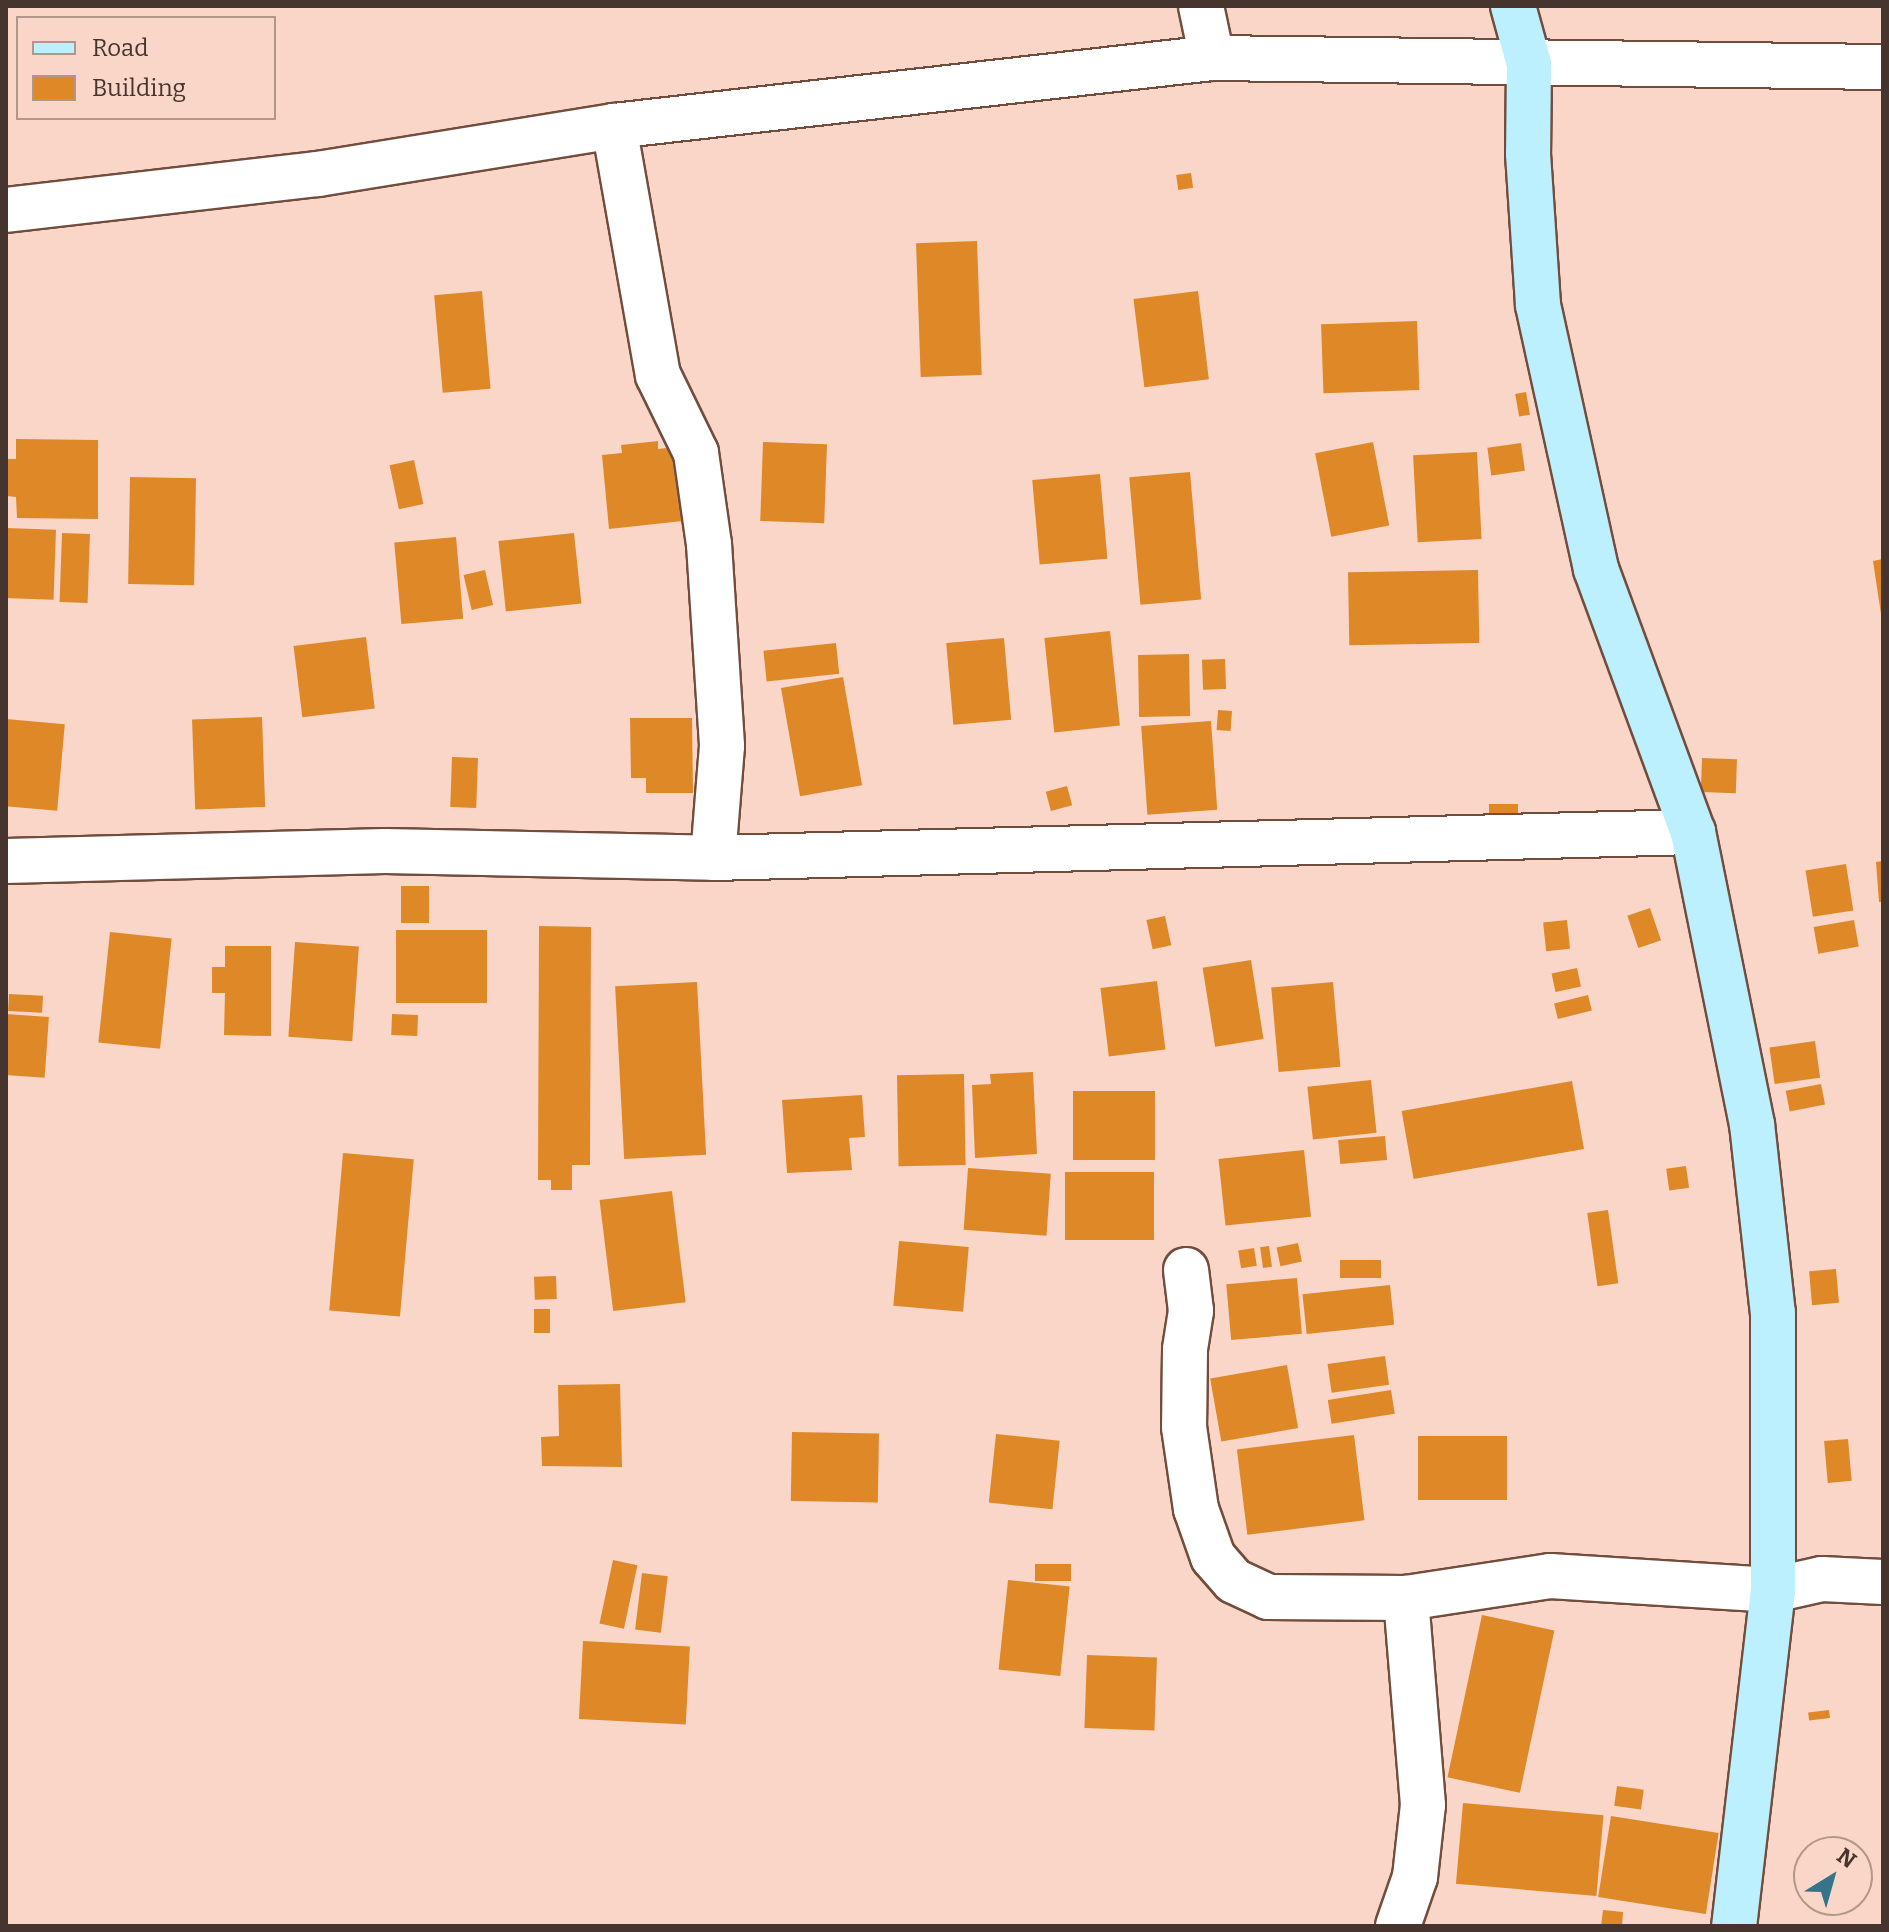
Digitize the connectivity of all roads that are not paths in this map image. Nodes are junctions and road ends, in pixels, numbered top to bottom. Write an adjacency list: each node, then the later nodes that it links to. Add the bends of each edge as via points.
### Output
1 (1201, 6): 3 (street)
2 (1513, 6): 4 (main road)
3 (1212, 58): 4 (street); 6 (street)
4 (1529, 64): 5 (street); 8 (main road, via 1528,154 1538,305 1596,569)
5 (1883, 67)
6 (614, 126): 7 (street, via 318,174); 9 (street, via 658,375 696,453 707,528 722,746)
7 (6, 210)
8 (1693, 832): 9 (street); 13 (main road, via 1752,1124 1773,1313)
9 (713, 858): 10 (street, via 385,851)
10 (6, 861)
11 (1186, 1270): 14 (street, via 1191,1311 1184,1427 1196,1509 1213,1557 1234,1581 1268,1597)
12 (1883, 1582): 13 (street, via 1822,1579)
13 (1773, 1590): 14 (street, via 1550,1576); 16 (main road)
14 (1406, 1598): 15 (street, via 1423,1805 1415,1877)
15 (1398, 1926)
16 (1734, 1926)

